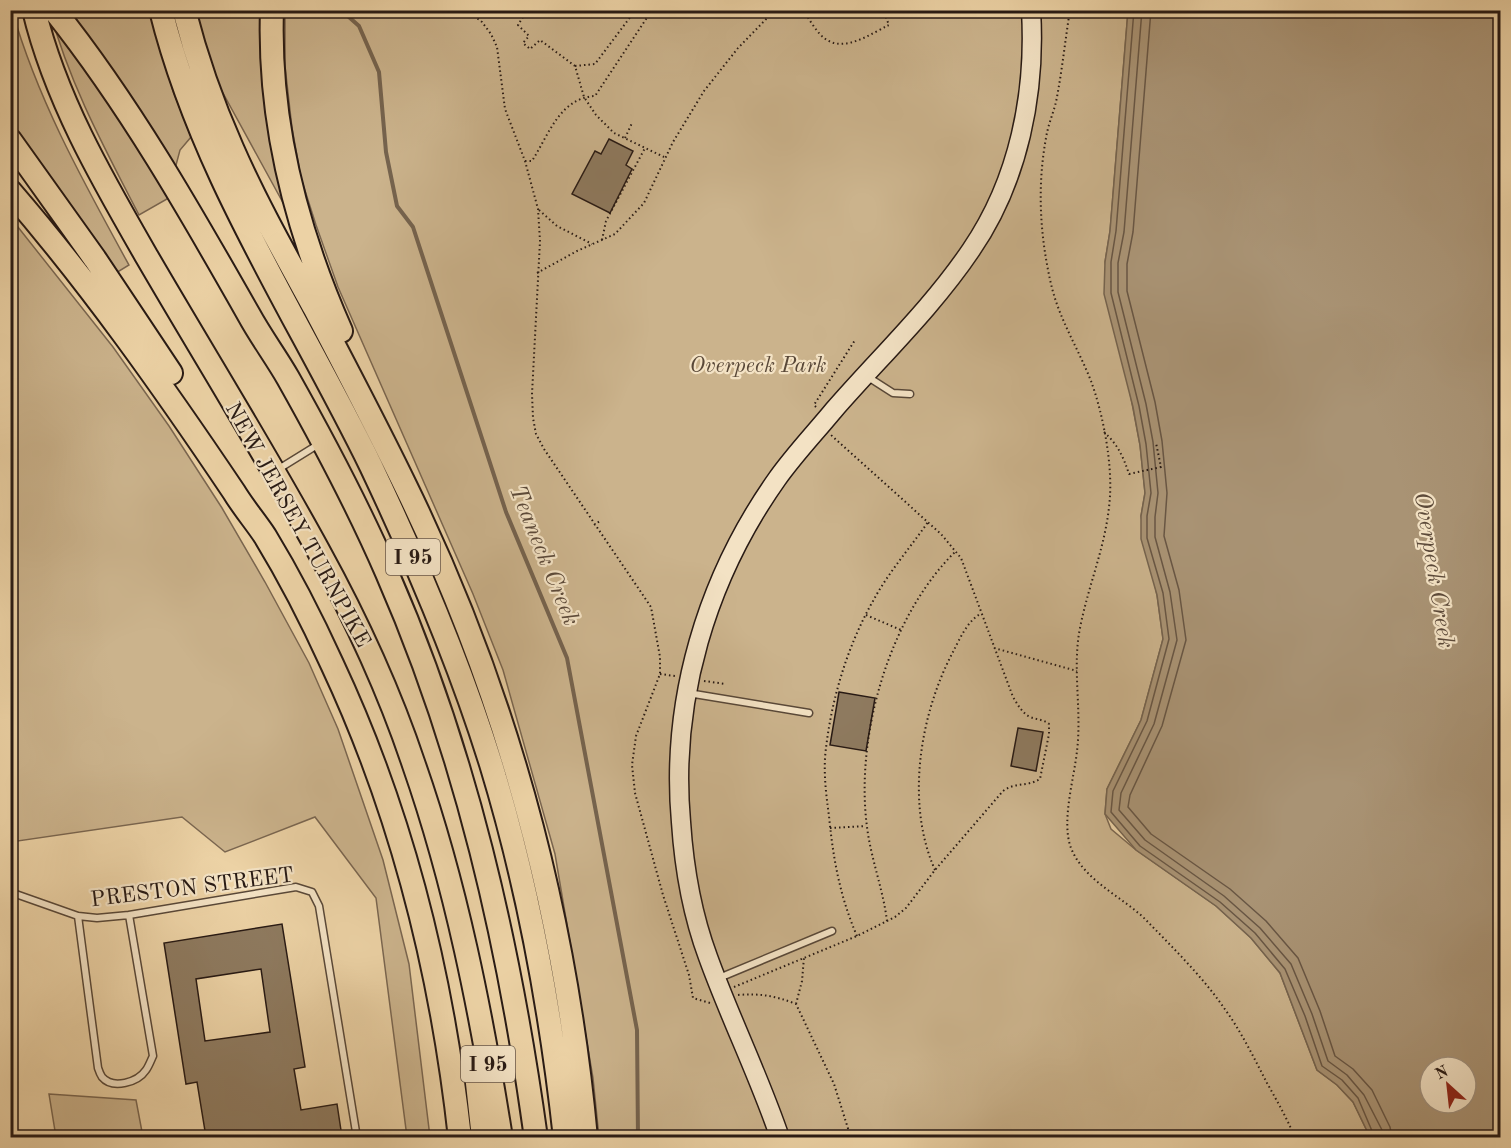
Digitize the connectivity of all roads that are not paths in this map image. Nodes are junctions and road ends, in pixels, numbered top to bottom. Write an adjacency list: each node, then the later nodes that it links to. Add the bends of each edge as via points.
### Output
1 (34, 10): 15 (highway, NEW JERSEY TURNPIKE / I 95, via 57,82 93,159)
2 (54, 10): 11 (highway, via 165,174)
3 (70, 10): 11 (highway, via 136,104 214,232 269,329)
4 (161, 10): 30 (highway, I 95, via 185,91 219,173 369,463 431,597 463,681 499,792 527,903 549,1015)
5 (184, 10): 13 (highway, I 95, via 232,150)
6 (272, 10): 13 (highway, via 275,100 290,184 311,256 357,364)
7 (1031, 10): 10 (street, via 1031,80 1018,147 989,221 944,286)
8 (10, 140): 16 (highway, via 183,391 244,490)
9 (10, 191): 16 (highway, via 137,351)
10 (865, 374): 12 (lane, via 893,393); 17 (street, via 778,478 733,550 708,610)
11 (286, 375): 14 (highway)
12 (909, 394)
13 (375, 425): 31 (highway, I 95, via 460,608 515,766 558,939)
14 (322, 442): 15 (lane); 29 (highway, via 360,514 409,624 459,765 502,938)
15 (274, 472): 24 (highway, NEW JERSEY TURNPIKE / I 95, via 354,620 405,739 440,847)
16 (263, 533): 26 (highway, via 336,673 395,822 436,977)
17 (688, 693): 18 (lane); 23 (street, via 682,726 680,821 697,920)
18 (808, 713)
19 (10, 892): 21 (lane, PRESTON STREET)
20 (129, 915): 21 (lane, PRESTON STREET); 21 (lane, via 153,1056 146,1070 135,1080 124,1083 102,1078 98,1068); 25 (lane, PRESTON STREET, via 296,887 312,892 319,906)
21 (78, 916)
22 (832, 931): 23 (lane)
23 (717, 979): 32 (street)
24 (474, 992): 27 (highway, via 475,1065); 28 (highway, NEW JERSEY TURNPIKE / I 95)
25 (357, 1137)
26 (460, 1137)
27 (483, 1137)
28 (501, 1137)
29 (536, 1137)
30 (565, 1137)
31 (586, 1137)
32 (780, 1137)

